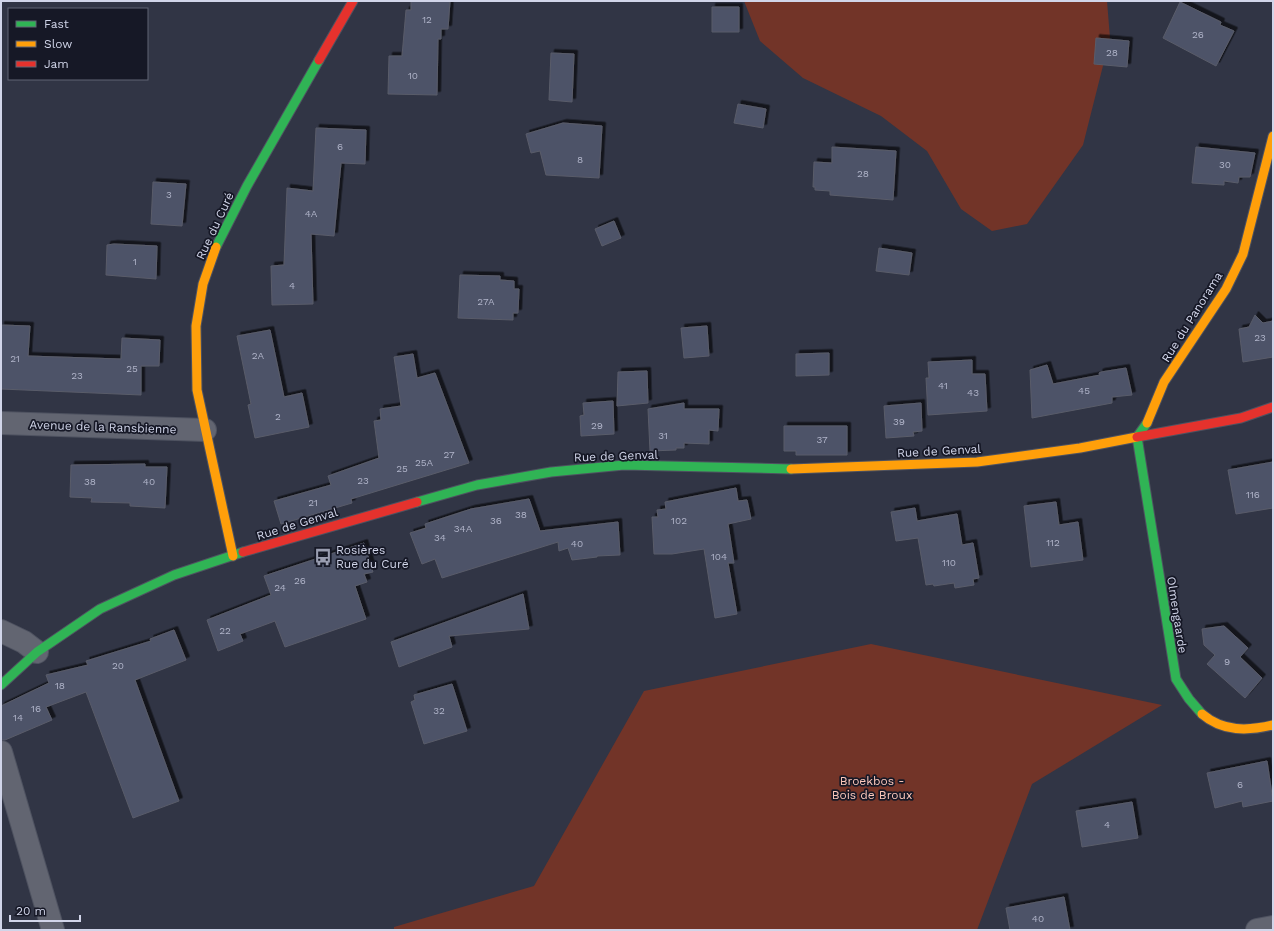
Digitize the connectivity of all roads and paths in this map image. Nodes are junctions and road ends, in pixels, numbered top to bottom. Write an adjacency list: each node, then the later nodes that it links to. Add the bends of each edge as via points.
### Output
1 (353, 1): 5 (street, Rue du Curé, via 247,186 216,247 203,284 195,350 197,390)
2 (1273, 136): 6 (street, Rue du Panorama, via 1243,254 1205,324 1164,382 1146,424)
3 (1273, 407): 6 (street, Rue de Genval, via 1241,418)
4 (1, 423): 5 (street, Avenue de la Ransbienne)
5 (205, 430): 7 (street, Rue du Curé)
6 (1137, 437): 7 (street, Rue de Genval, via 1080,448 977,462 802,470 624,465 551,472 477,485); 11 (street, Olmengaarde, via 1176,679 1186,698 1203,716 1227,727 1249,730)
7 (233, 556): 9 (street, Rue de Genval, via 174,575 100,609)
8 (1, 631): 9 (street, via 24,642)
9 (37, 652): 10 (street, Rue de Genval)
10 (1, 685)
11 (1273, 725)
12 (1, 752): 14 (street)
13 (1273, 927): 15 (street)
14 (53, 930)
15 (1256, 930)

